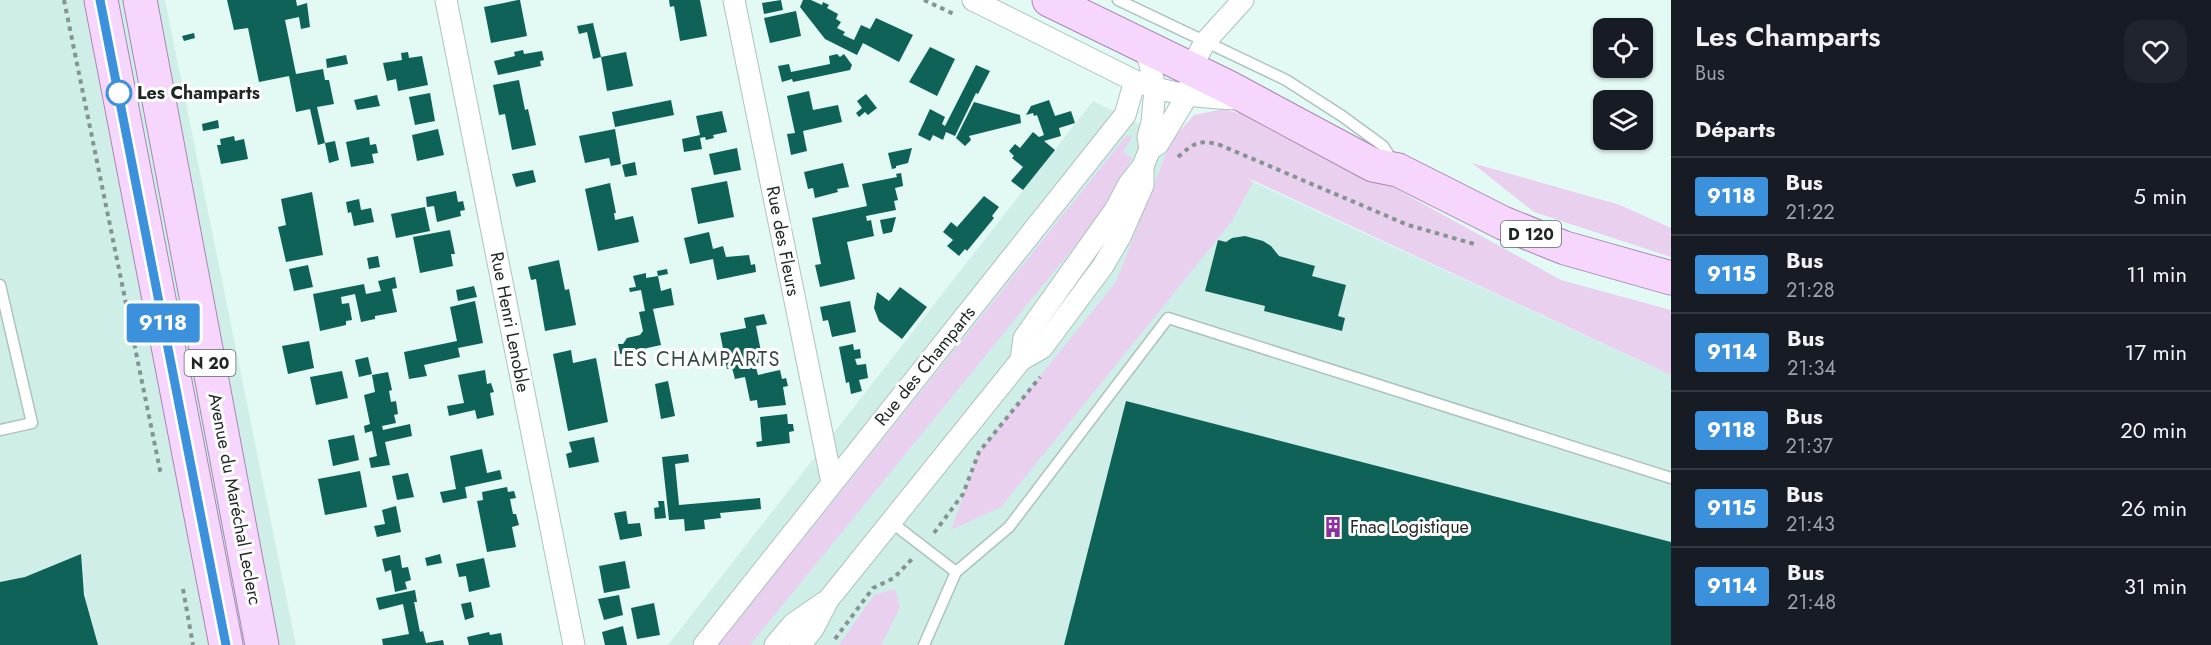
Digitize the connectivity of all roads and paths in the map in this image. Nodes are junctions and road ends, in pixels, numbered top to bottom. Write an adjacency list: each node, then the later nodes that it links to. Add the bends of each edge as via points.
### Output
1 (64, 0): 24 (path)
2 (100, 0): 31 (main road, Avenue du Maréchal Leclerc / N 20)
3 (140, 0): 32 (main road, Avenue du Maréchal Leclerc / N 20)
4 (446, 0): 33 (street, Rue Henri Lenoble)
5 (734, 0): 23 (street, Rue des Fleurs)
6 (973, 0): 13 (street)
7 (1049, 0): 11 (main road)
8 (1082, 0): 12 (main road, D 120)
9 (1118, 0): 12 (lane)
10 (1243, 0): 12 (street)
11 (1139, 44): 12 (main road); 13 (street, Rue des Champarts, via 1149,60)
12 (1196, 66): 13 (street); 14 (street, via 1158,144); 16 (main road, via 1248,99 1373,165); 16 (main road, D 120, via 1276,94 1379,151)
13 (1145, 85): 14 (street, Rue des Champarts, via 1152,122); 23 (street, Rue des Champarts)
14 (1146, 157): 25 (street, Rue des Champarts, via 1143,185 1103,266 1042,348 1021,360)
15 (1174, 160): 17 (path, via 1192,145 1205,141 1220,145 1408,225)
16 (1398, 171): 18 (main road, D 120, via 1542,239)
17 (1488, 247)
18 (1671, 278)
19 (0, 285): 21 (lane, via 32,423)
20 (1044, 372): 26 (path, via 979,452 963,494)
21 (0, 430)
22 (1671, 478): 27 (lane, via 1168,318 1009,527)
23 (832, 483): 34 (street, Rue des Champarts)
24 (163, 484)
25 (891, 522): 26 (lane); 29 (street, Rue des Champarts)
26 (923, 547): 27 (lane); 37 (path, via 894,578 873,588)
27 (956, 572): 38 (lane)
28 (182, 579): 30 (path)
29 (828, 600): 35 (street, Rue des Champarts, via 793,624); 36 (street, Rue des Champarts)
30 (193, 645)
31 (226, 645)
32 (262, 645)
33 (574, 645)
34 (704, 645)
35 (775, 645)
36 (800, 645)
37 (831, 645)
38 (924, 645)

